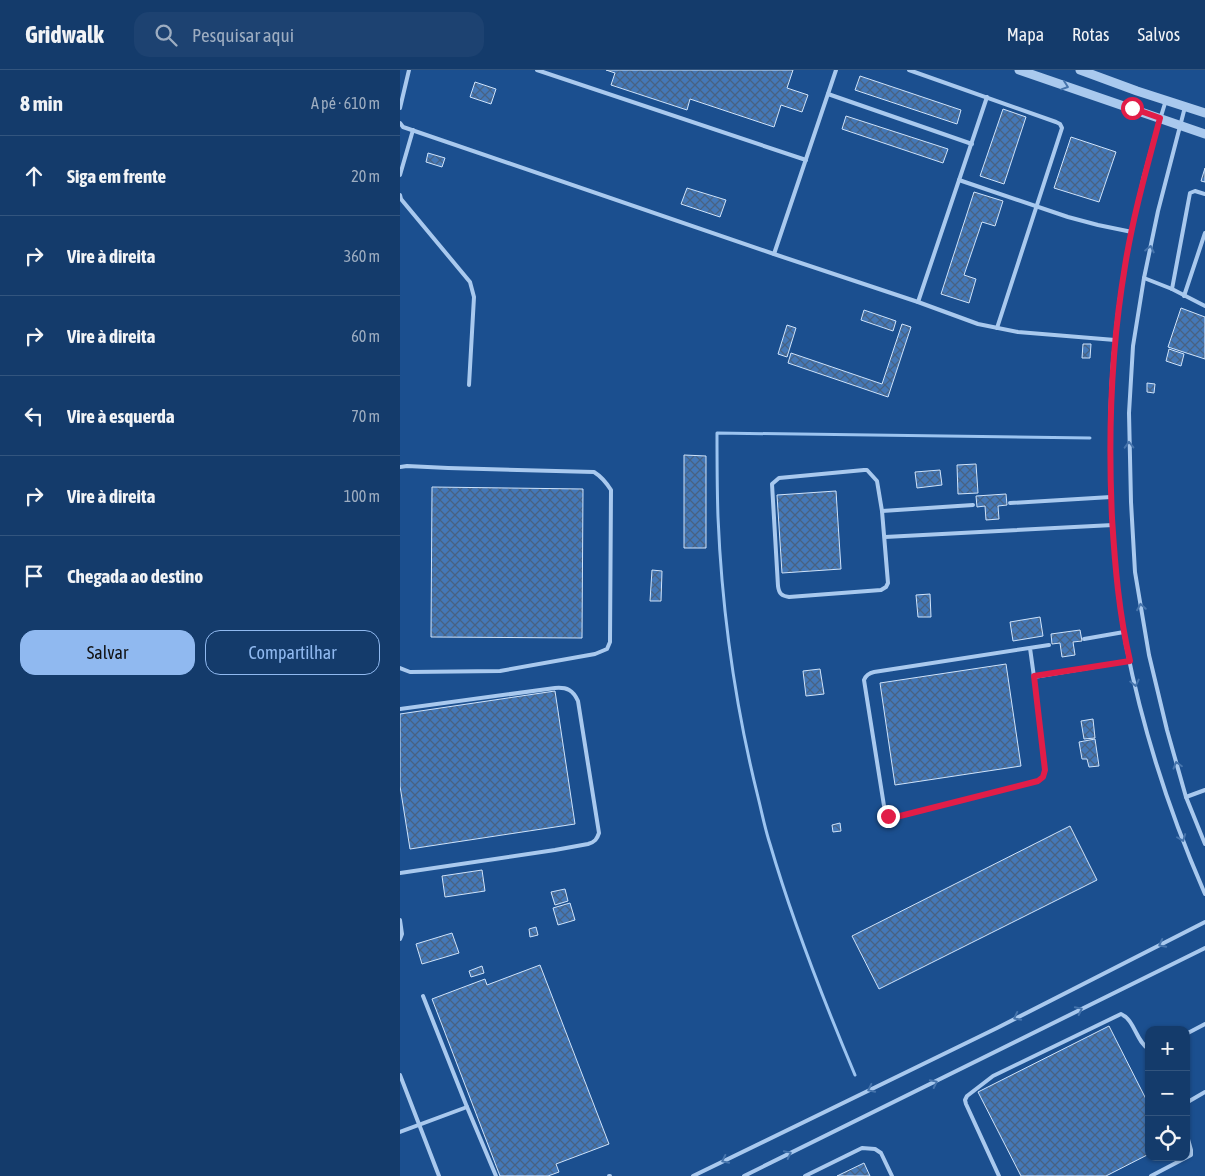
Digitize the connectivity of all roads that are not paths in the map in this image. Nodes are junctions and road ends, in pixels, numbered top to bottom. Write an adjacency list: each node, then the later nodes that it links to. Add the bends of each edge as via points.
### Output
1 (409, 70): 11 (lane)
2 (537, 70): 19 (lane)
3 (836, 70): 7 (lane)
4 (909, 70): 8 (lane)
5 (1019, 70): 13 (street, one-way to 13)
6 (1080, 70): 9 (street)
7 (828, 94): 18 (lane); 19 (lane)
8 (987, 97): 18 (lane); 24 (lane, via 1060,124 1062,131)
9 (1166, 100): 10 (street); 13 (lane)
10 (1186, 106): 12 (street); 15 (lane)
11 (400, 108)
12 (1205, 113)
13 (1160, 118): 15 (street); 25 (lane)
14 (400, 123): 16 (lane)
15 (1180, 125): 17 (street); 28 (lane, one-way to 15)
16 (413, 130): 20 (lane); 27 (lane)
17 (1205, 134)
18 (972, 144): 21 (lane)
19 (806, 160): 27 (lane)
20 (400, 175)
21 (959, 180): 24 (lane); 31 (lane)
22 (1205, 194): 29 (lane, via 1190,193)
23 (400, 195): 35 (lane, via 470,282 474,297)
24 (1036, 206): 25 (lane, via 1098,226); 33 (lane)
25 (1132, 232): 34 (lane)
26 (1205, 233): 30 (lane)
27 (774, 254): 31 (lane)
28 (1144, 278): 29 (lane); 52 (lane, one-way to 28, via 1149,656 1136,572 1129,413 1133,346)
29 (1172, 289): 30 (lane)
30 (1184, 296): 32 (lane)
31 (918, 302): 33 (lane)
32 (1205, 306)
33 (997, 328): 34 (lane)
34 (1115, 340): 37 (lane)
35 (469, 385)
36 (400, 467): 48 (lane, via 594,472 611,490 610,642 607,649 500,671 410,672)
37 (1111, 497): 38 (lane); 41 (lane)
38 (1010, 503)
39 (973, 505): 40 (lane)
40 (882, 511): 42 (lane); 42 (lane, via 877,481 867,470 776,480 772,484 779,592 789,597 881,590 888,583)
41 (1113, 525): 42 (lane); 43 (lane)
42 (885, 537)
43 (1124, 632): 44 (lane); 47 (lane)
44 (1084, 639)
45 (1049, 645): 46 (lane)
46 (1030, 648): 49 (lane); 49 (lane, via 874,672 866,676 864,680 885,812 896,817 1038,781 1043,777 1045,770)
47 (1130, 661): 49 (lane); 55 (lane, one-way to 55, via 1144,726 1166,797)
48 (400, 668)
49 (1034, 676)
50 (400, 709): 54 (lane, via 563,687 570,689 578,701 599,833 588,844)
51 (1205, 790): 52 (lane)
52 (1186, 797): 53 (lane)
53 (1205, 844)
54 (400, 874)
55 (1205, 894)
56 (400, 920): 58 (lane)
57 (1205, 922): 73 (lane, one-way to 73)
58 (400, 940)
59 (1205, 948): 74 (lane, one-way to 59)
60 (423, 996): 67 (lane)
61 (1205, 1024): 62 (lane)
62 (1190, 1032)
63 (1145, 1047): 77 (lane, via 1127,1017 1121,1014 993,1076 967,1096 966,1104)
64 (400, 1075): 68 (lane)
65 (1205, 1092): 66 (lane)
66 (1190, 1101)
67 (467, 1107): 68 (lane); 72 (lane)
68 (419, 1125): 69 (lane); 71 (lane)
69 (400, 1132)
70 (1180, 1161): 78 (lane)
71 (439, 1176)
72 (496, 1176)
73 (693, 1176)
74 (744, 1176)
75 (805, 1176): 76 (lane, via 862,1148 875,1149 881,1154)
76 (892, 1176)
77 (999, 1176)
78 (1151, 1176)

